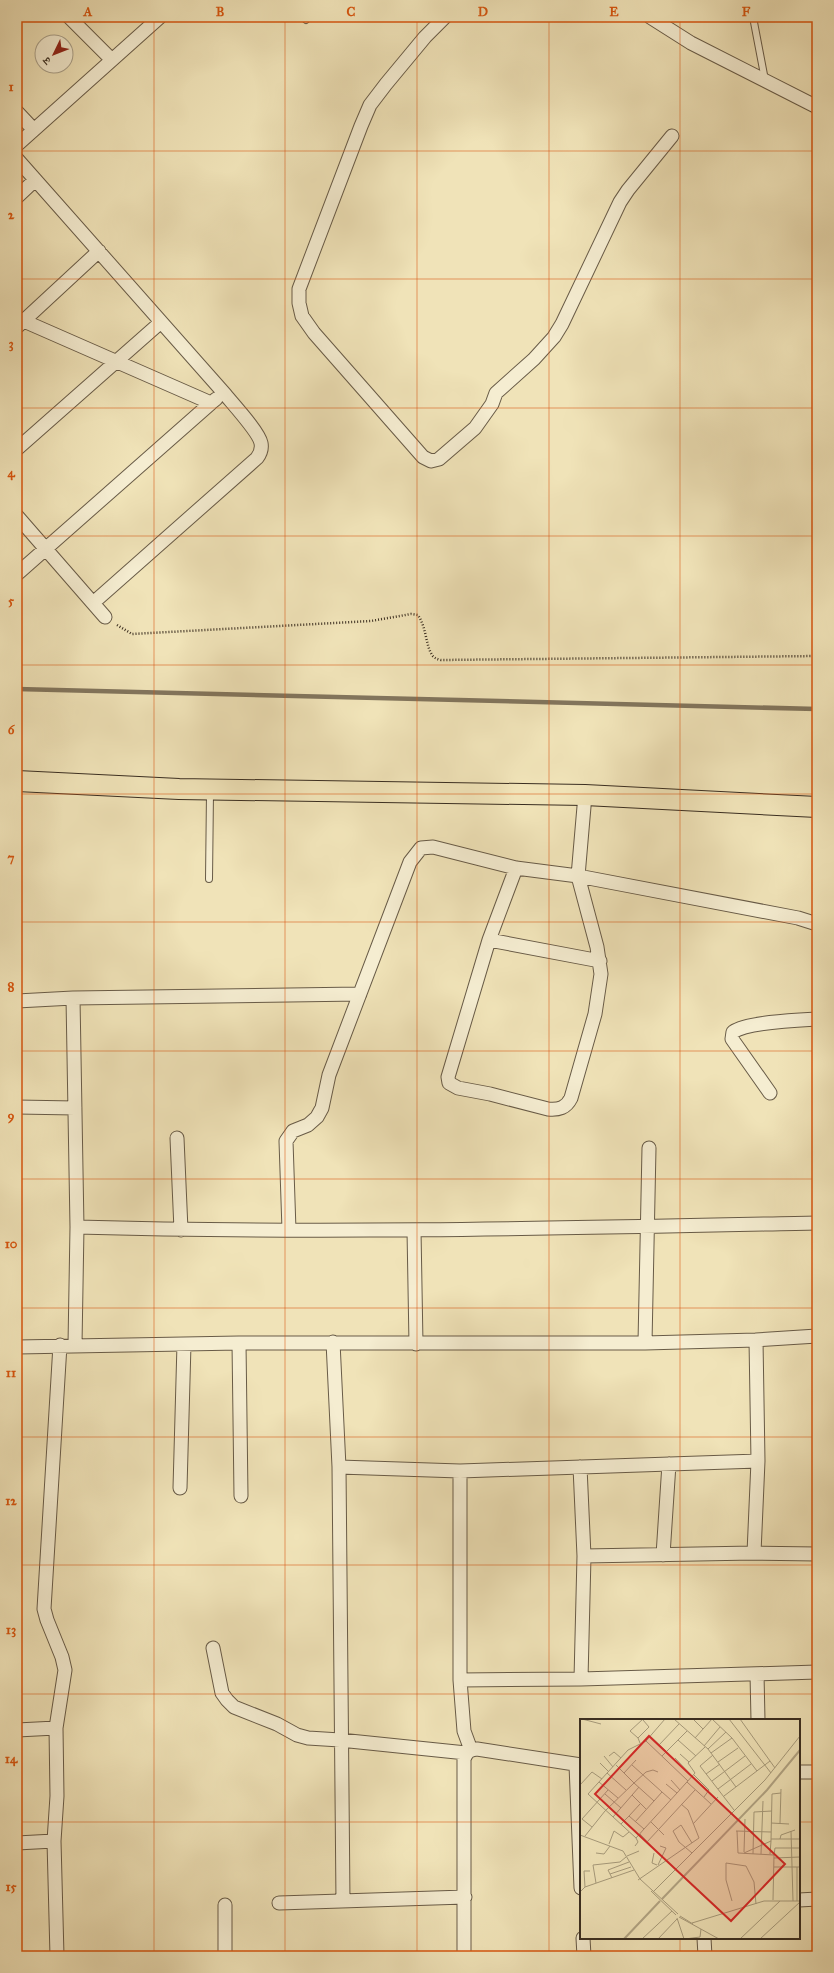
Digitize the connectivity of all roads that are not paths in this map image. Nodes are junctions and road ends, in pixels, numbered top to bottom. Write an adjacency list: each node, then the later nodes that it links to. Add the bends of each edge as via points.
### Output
1 (69, 17): 6 (street)
2 (160, 17): 6 (street)
3 (445, 17): 11 (street, via 425,37 370,105 299,289 302,316 314,332 430,461 439,459 475,428 492,404 496,393 554,337 620,202)
4 (650, 17): 7 (street, via 691,42)
5 (753, 17): 7 (lane)
6 (111, 59): 10 (street)
7 (765, 80): 8 (street)
8 (817, 107)
9 (17, 112): 10 (street)
10 (33, 129): 12 (street)
11 (672, 136)
12 (17, 145)
13 (17, 159): 14 (street)
14 (35, 180): 15 (street); 16 (street)
15 (17, 197)
16 (99, 251): 17 (street); 18 (street)
17 (19, 322): 19 (street)
18 (161, 322): 19 (street); 20 (street)
19 (118, 361): 21 (street); 22 (street)
20 (224, 392): 21 (street); 26 (street, via 261,443 258,458)
21 (211, 403): 24 (street)
22 (17, 449)
23 (17, 516): 24 (street)
24 (45, 548): 25 (street); 26 (street)
25 (17, 574)
26 (93, 603): 27 (street)
27 (105, 617)
28 (17, 781): 29 (main road)
29 (210, 789): 30 (main road); 34 (lane)
30 (585, 795): 31 (main road); 33 (street)
31 (817, 807)
32 (516, 868): 33 (street); 36 (street); 38 (street, via 433,847 421,848 410,862)
33 (578, 876): 35 (street, via 798,918); 37 (street)
34 (209, 879)
35 (817, 924)
36 (489, 940): 37 (street); 37 (street, via 449,1072 449,1083 458,1088 548,1109 563,1107 571,1098 595,1014 601,974)
37 (600, 962)
38 (360, 994): 39 (street); 51 (street, via 329,1075 322,1108 317,1117 308,1125 293,1131 286,1141)
39 (73, 998): 40 (street); 44 (street)
40 (17, 1001)
41 (817, 1019): 42 (street, via 747,1026 733,1032 732,1039)
42 (770, 1093)
43 (17, 1107): 44 (street)
44 (75, 1108): 49 (street)
45 (177, 1138): 50 (street)
46 (649, 1148): 48 (street)
47 (817, 1223): 48 (street)
48 (648, 1226): 52 (street); 57 (street)
49 (77, 1227): 50 (street); 61 (street)
50 (181, 1230): 51 (street)
51 (289, 1230): 52 (street)
52 (414, 1230): 59 (street)
53 (817, 1336): 54 (street)
54 (756, 1340): 57 (street); 63 (street)
55 (333, 1342): 56 (street); 59 (street); 65 (street)
56 (238, 1343): 58 (street); 69 (street)
57 (645, 1343): 59 (street)
58 (184, 1344): 61 (street); 68 (street)
59 (416, 1344)
60 (60, 1345): 61 (street); 62 (street); 80 (street, via 44,1609 65,1670)
61 (75, 1345)
62 (17, 1347)
63 (758, 1460): 64 (street); 70 (street)
64 (669, 1464): 66 (street); 72 (street)
65 (339, 1467): 67 (street); 82 (street)
66 (580, 1467): 67 (street); 73 (street)
67 (460, 1471): 78 (street)
68 (180, 1488)
69 (242, 1496)
70 (754, 1553): 71 (street); 72 (street)
71 (817, 1554)
72 (663, 1555): 73 (street)
73 (584, 1556): 77 (street)
74 (213, 1648): 82 (street, via 222,1693 234,1707 297,1735)
75 (817, 1672): 76 (street)
76 (757, 1674): 77 (street); 79 (street)
77 (581, 1679): 78 (street)
78 (460, 1680): 83 (street, via 464,1731)
79 (758, 1719)
80 (56, 1728): 81 (street); 87 (street, via 57,1796)
81 (17, 1730)
82 (340, 1740): 83 (street); 93 (street)
83 (469, 1751): 84 (street, via 477,1749); 90 (street, via 464,1759)
84 (578, 1765): 89 (street)
85 (800, 1772): 86 (street)
86 (817, 1772)
87 (54, 1840): 88 (street); 98 (street)
88 (17, 1843)
89 (580, 1847)
90 (465, 1897): 93 (street); 100 (street)
91 (817, 1899): 92 (street)
92 (800, 1900)
93 (343, 1901): 94 (street)
94 (279, 1903)
95 (225, 1905): 99 (street)
96 (583, 1939): 101 (street)
97 (704, 1939): 102 (street)
98 (57, 1956)
99 (225, 1956)
100 (464, 1956)
101 (584, 1956)
102 (705, 1956)

